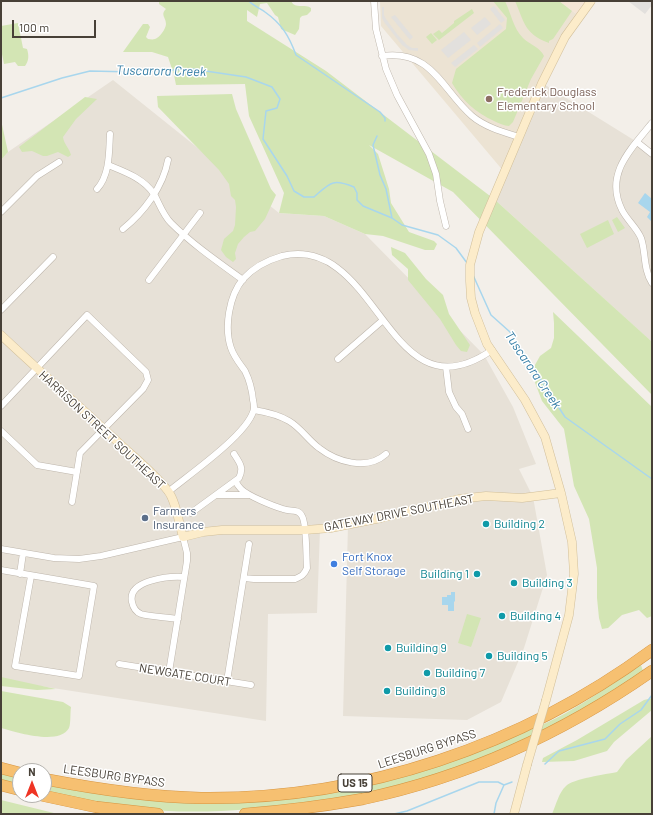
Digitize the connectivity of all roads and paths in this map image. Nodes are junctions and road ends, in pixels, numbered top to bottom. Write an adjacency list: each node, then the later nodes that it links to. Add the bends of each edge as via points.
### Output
1 (374, 1): 3 (street, via 376,29)
2 (591, 1): 6 (main road, via 555,54)
3 (382, 56): 6 (street, via 401,56 430,68 473,117); 16 (street, via 390,82 430,154)
4 (652, 123): 7 (street)
5 (110, 134): 11 (street)
6 (519, 137): 26 (main road, via 480,232 470,265 471,298 480,327)
7 (637, 142): 8 (street); 22 (street, via 621,165 616,185 619,203 640,235)
8 (652, 154)
9 (168, 160): 13 (street, via 163,178)
10 (59, 162): 14 (street, via 37,176)
11 (108, 165): 12 (street); 13 (street, via 135,177 147,185)
12 (98, 188)
13 (154, 194): 17 (street, via 142,212); 18 (street, via 169,221)
14 (1, 212)
15 (200, 213): 18 (street)
16 (446, 226)
17 (123, 229)
18 (184, 234): 20 (street); 21 (street)
19 (53, 257): 23 (street)
20 (149, 280)
21 (243, 280): 24 (street, via 256,269 281,257 297,255 318,258 344,273); 31 (street, via 235,293 229,315 229,336 232,350 250,382)
22 (652, 282)
23 (1, 310)
24 (383, 320): 27 (street); 28 (street, via 415,355 434,365)
25 (1, 335): 29 (main road, HARRISON STREET SOUTHEAST)
26 (492, 350): 28 (street, via 476,361); 40 (main road, via 525,400 545,438)
27 (338, 359)
28 (446, 367): 33 (street, via 449,392)
29 (36, 368): 30 (street); 32 (main road, HARRISON STREET SOUTHEAST); 32 (street, via 87,315 143,368 148,377 143,389)
30 (1, 406)
31 (254, 410): 36 (street, via 290,421 318,447 340,460 368,463 379,460); 39 (street, via 240,433)
32 (104, 429): 37 (street, via 80,453); 39 (main road, HARRISON STREET SOUTHEAST)
33 (468, 429)
34 (1, 431): 37 (street, via 37,465)
35 (234, 454): 38 (street, via 242,467)
36 (386, 454)
37 (77, 472): 43 (street)
38 (236, 482): 41 (street); 42 (street)
39 (168, 492): 46 (main road, HARRISON STREET SOUTHEAST)
40 (561, 493): 45 (main road, GATEWAY DRIVE SOUTHEAST, via 522,498 486,496 459,499 348,525); 70 (main road, bridge, via 572,542 573,593 568,621)
41 (218, 495): 42 (street); 44 (street)
42 (249, 495): 45 (street, via 284,510 300,513)
43 (72, 502)
44 (191, 513)
45 (305, 530): 46 (main road, GATEWAY DRIVE SOUTHEAST, via 222,530); 54 (street, via 307,568 304,574 295,579)
46 (183, 537): 49 (street, GATEWAY DRIVE SOUTHEAST, via 89,558 54,558); 53 (street, via 187,553)
47 (249, 544): 54 (street)
48 (1, 549): 49 (street, GATEWAY DRIVE SOUTHEAST)
49 (23, 553): 51 (street)
50 (1, 570): 51 (street)
51 (20, 574): 52 (street)
52 (31, 576): 52 (street, via 15,666 79,676 94,586)
53 (184, 577): 55 (street); 55 (street, via 175,576 144,583 137,587 132,595 132,604 141,614)
54 (244, 578): 60 (street)
55 (178, 619): 58 (street)
56 (652, 650): 64 (highway, LEESBURG BYPASS / US 15, via 553,713 492,741 405,771 336,787 263,796 202,798 102,790)
57 (119, 664): 58 (street, NEWGATE COURT)
58 (169, 672): 60 (street, NEWGATE COURT)
59 (649, 674): 69 (highway, US 15, via 541,738 458,772 362,799 294,810)
60 (227, 681): 61 (street, NEWGATE COURT)
61 (251, 685)
62 (1, 768): 63 (highway)
63 (12, 771)
64 (52, 781)
65 (1, 787): 66 (highway)
66 (12, 789)
67 (52, 798): 68 (highway, via 96,807)
68 (158, 814)
69 (245, 814)
70 (514, 814)

